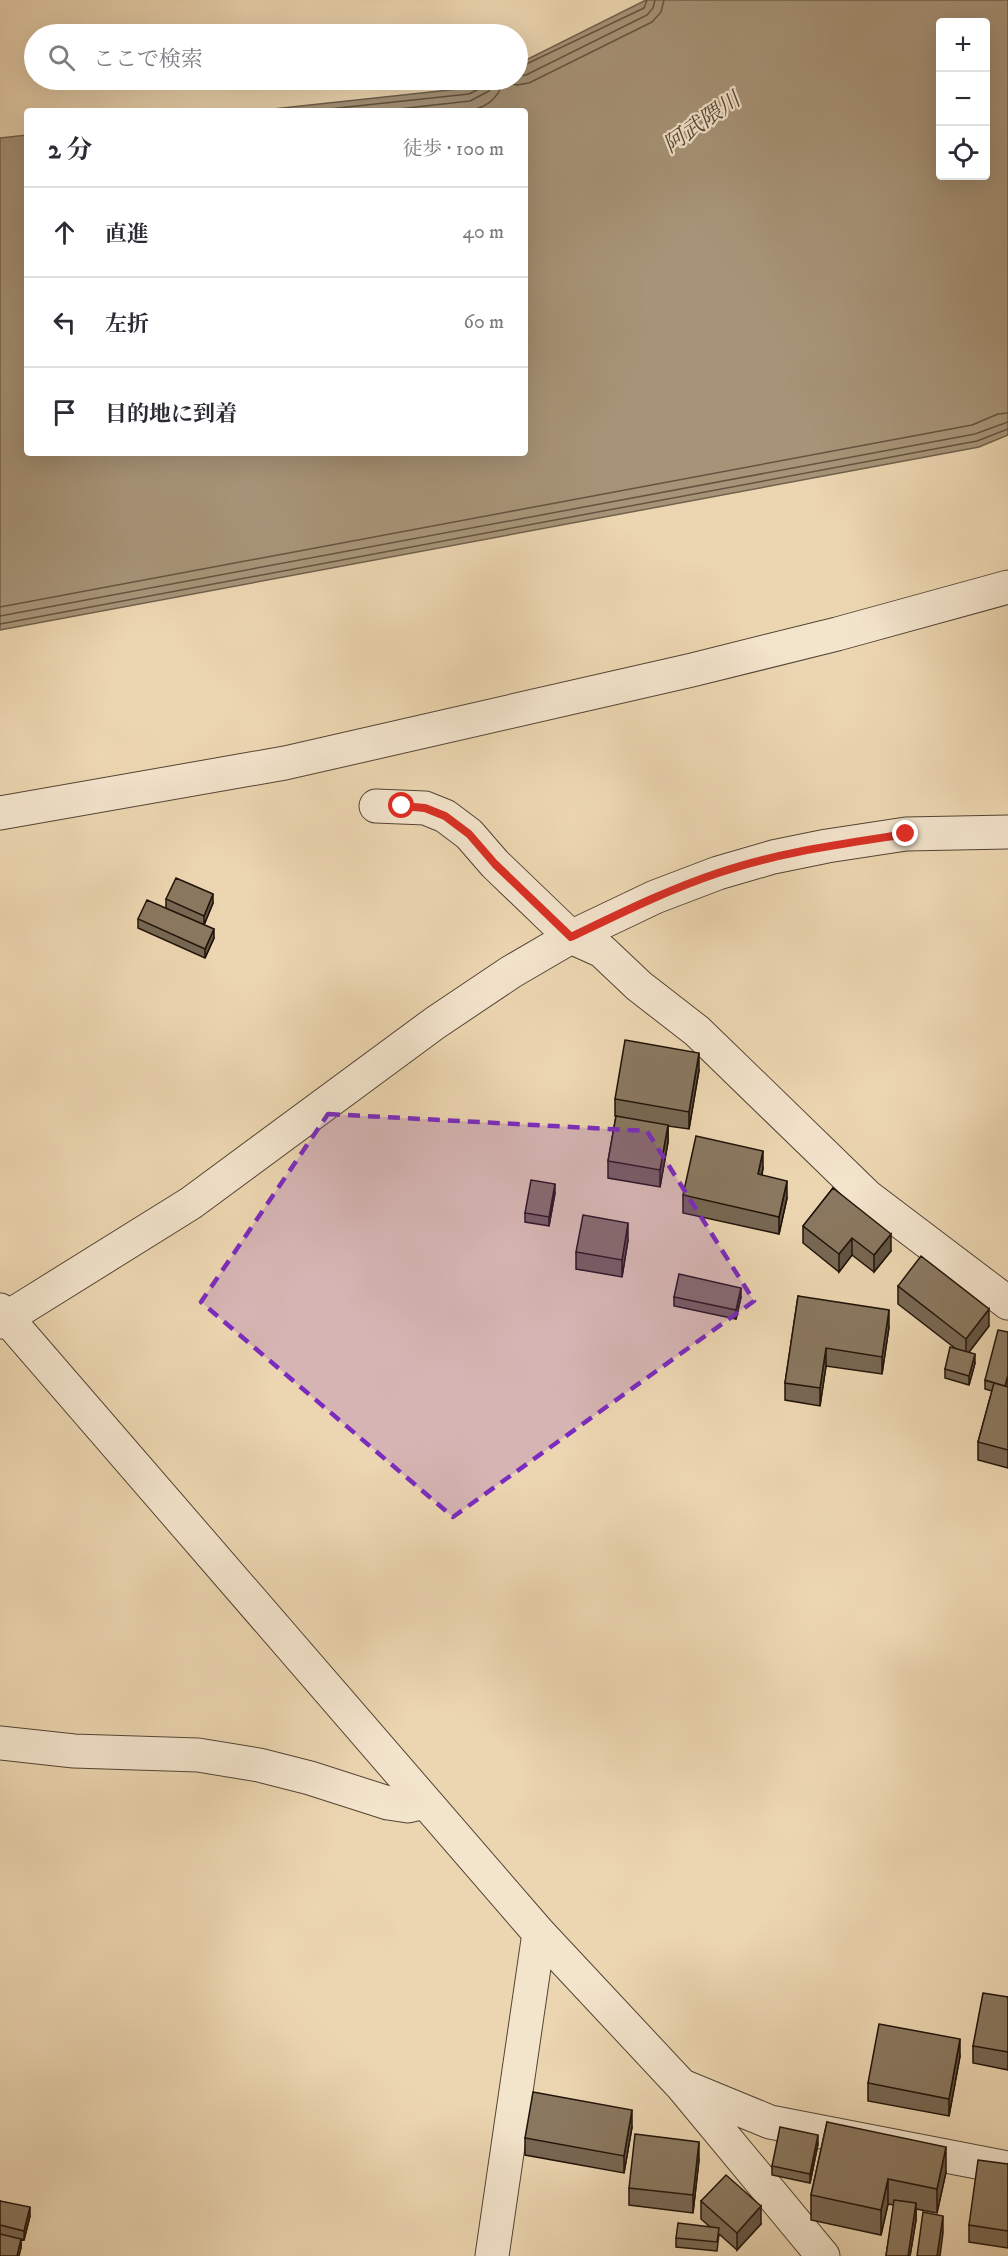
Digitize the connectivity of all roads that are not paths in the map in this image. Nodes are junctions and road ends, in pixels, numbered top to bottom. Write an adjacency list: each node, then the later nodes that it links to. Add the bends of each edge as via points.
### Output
1 (1008, 587): 3 (street, via 703,667 285,763)
2 (376, 806): 5 (street, via 425,808 445,816 469,834)
3 (0, 813)
4 (1008, 832): 5 (street, via 906,834 773,857 655,897)
5 (571, 937): 6 (street, via 602,951 697,1031 868,1197); 7 (street, via 435,1023 191,1203)
6 (1008, 1303)
7 (2, 1317): 9 (street)
8 (0, 1743): 9 (street, via 74,1751 198,1755 260,1765 388,1803 408,1806)
9 (425, 1802): 10 (street)
10 (539, 1933): 11 (street); 13 (street)
11 (682, 2086): 12 (street, via 770,2122); 14 (street)
12 (1008, 2168)
13 (492, 2256)
14 (822, 2256)

